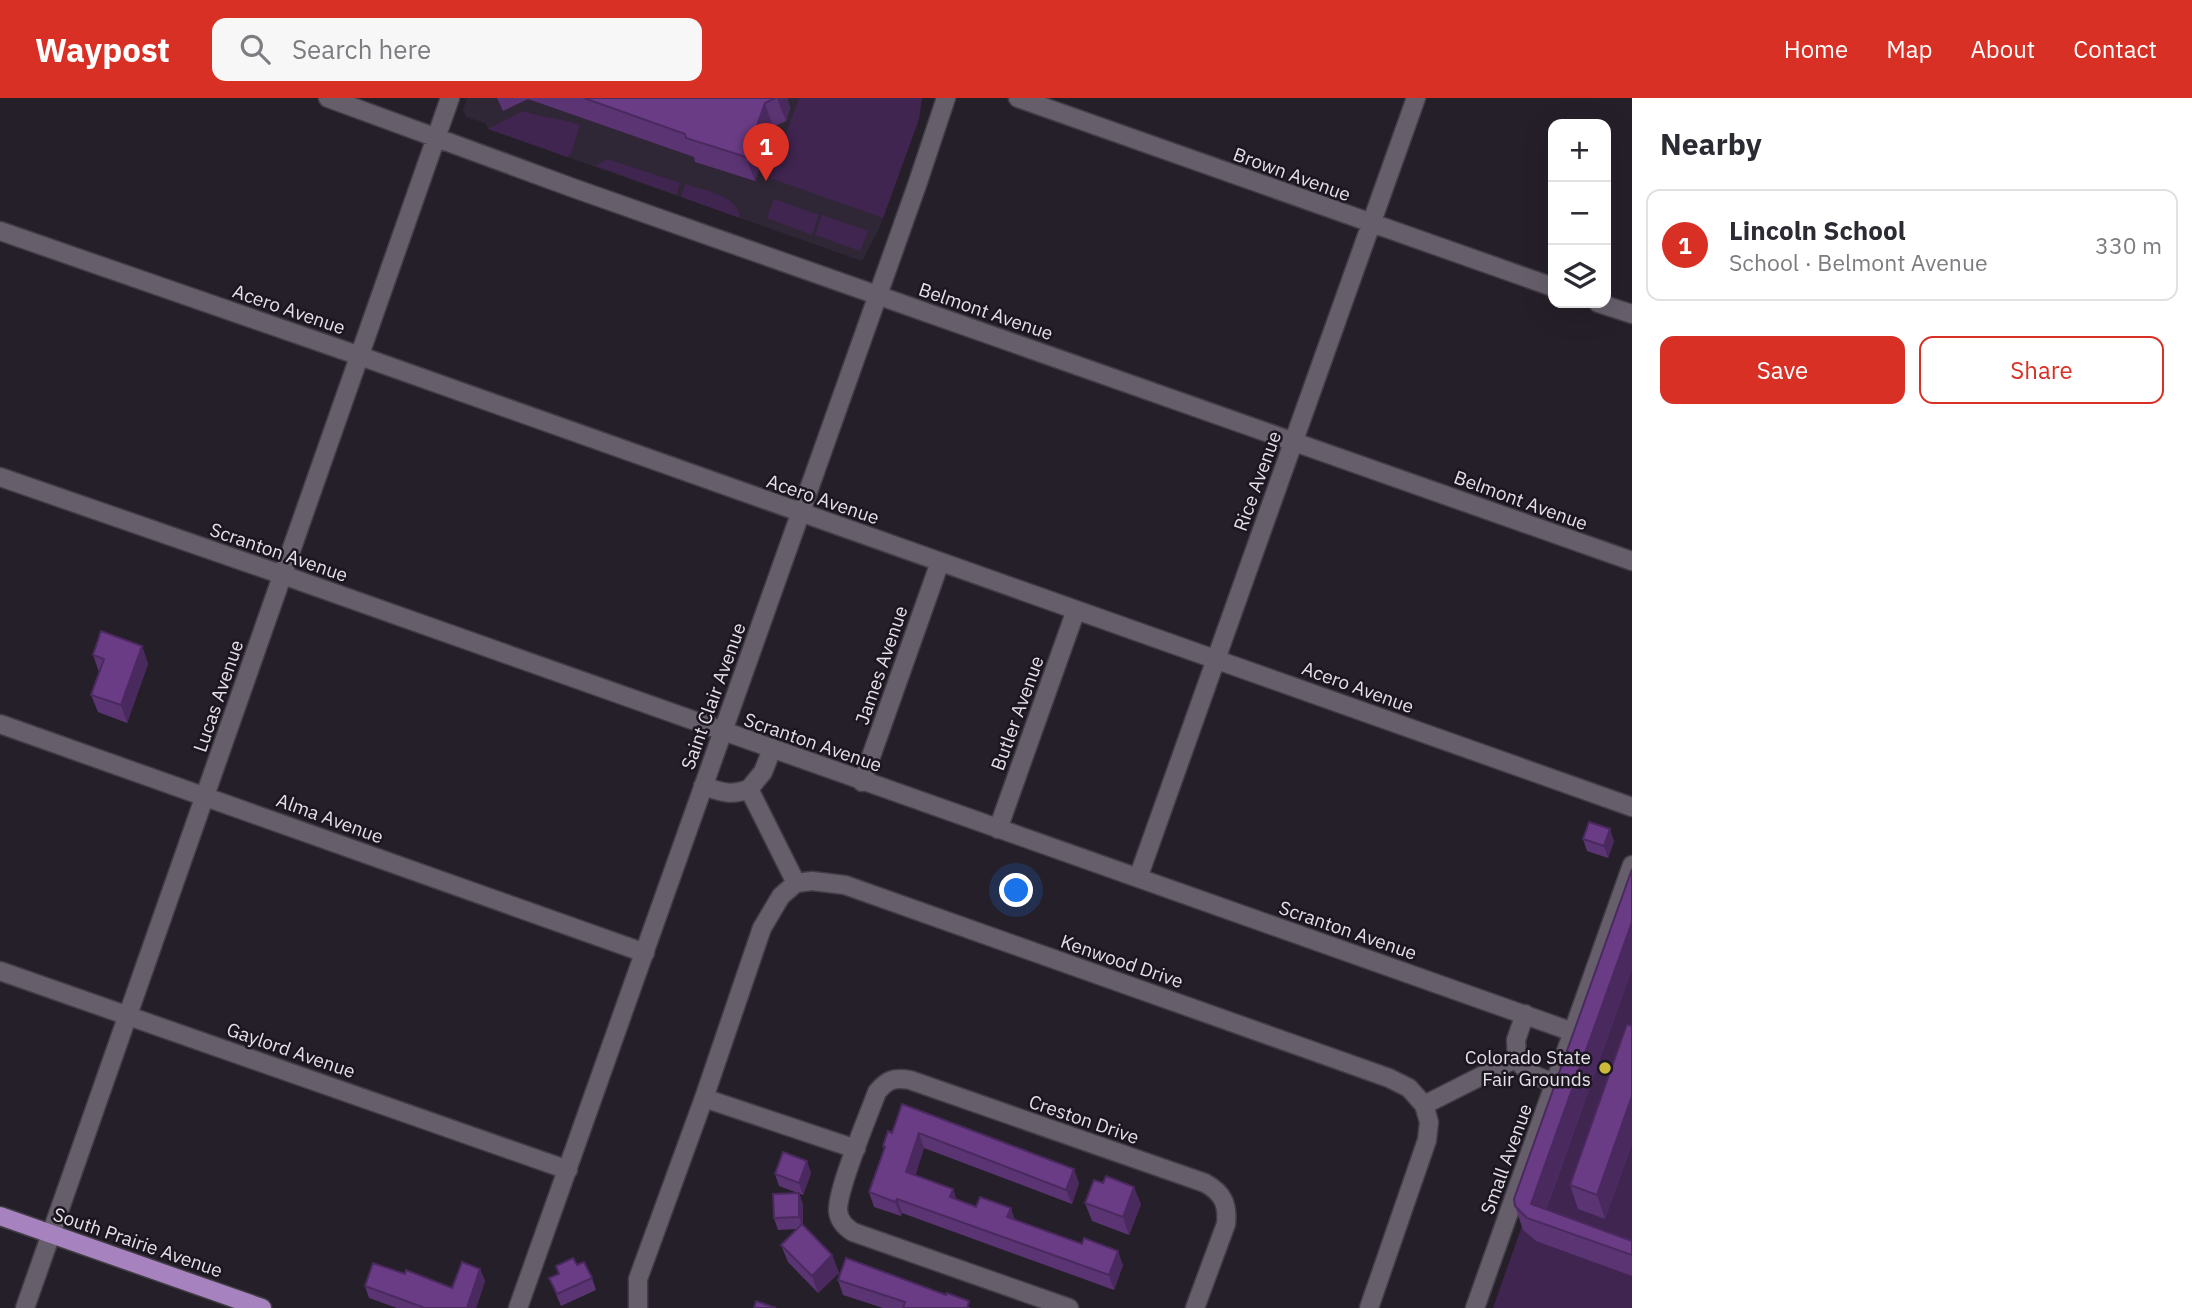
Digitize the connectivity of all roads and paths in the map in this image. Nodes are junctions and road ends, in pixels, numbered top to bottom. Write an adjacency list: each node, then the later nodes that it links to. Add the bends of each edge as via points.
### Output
1 (328, 98): 6 (street, Belmont Avenue)
2 (450, 98): 6 (street, Lucas Avenue)
3 (946, 98): 10 (street, Saint Clair Avenue)
4 (1018, 98): 7 (street, Brown Avenue)
5 (1416, 98): 7 (street, Rice Avenue)
6 (436, 136): 10 (street, Belmont Avenue); 13 (street, Lucas Avenue)
7 (1370, 224): 9 (street, Brown Avenue); 14 (street, Rice Avenue)
8 (0, 231): 13 (street, Acero Avenue)
9 (1548, 285)
10 (877, 296): 14 (street, Belmont Avenue); 16 (street, Saint Clair Avenue)
11 (1611, 307): 12 (street)
12 (1632, 314)
13 (360, 356): 16 (street, Acero Avenue); 19 (street, Lucas Avenue)
14 (1294, 441): 17 (street, Belmont Avenue); 21 (street, Rice Avenue)
15 (0, 477): 19 (street, Scranton Avenue)
16 (800, 513): 18 (street, Acero Avenue); 23 (street, Saint Clair Avenue)
17 (1632, 561)
18 (940, 562): 20 (street, Acero Avenue); 25 (street, James Avenue)
19 (283, 575): 23 (street, Scranton Avenue); 28 (street, Lucas Avenue)
20 (1076, 610): 21 (street, Acero Avenue); 30 (street, Butler Avenue)
21 (1217, 659): 29 (street, Acero Avenue); 32 (street, Rice Avenue)
22 (0, 724): 28 (street, Alma Avenue)
23 (723, 733): 24 (street, Scranton Avenue); 26 (street, Saint Clair Avenue)
24 (772, 749): 25 (street, Scranton Avenue); 27 (street, via 763,772)
25 (862, 782): 30 (street, Scranton Avenue)
26 (704, 786): 27 (street, via 727,794); 34 (street, Saint Clair Avenue)
27 (749, 789): 33 (street)
28 (205, 796): 34 (street, Alma Avenue); 37 (street, Lucas Avenue)
29 (1632, 807)
30 (998, 830): 32 (street, Scranton Avenue)
31 (1632, 865): 38 (street, Small Avenue)
32 (1138, 878): 36 (street, Scranton Avenue)
33 (796, 883): 41 (street, via 781,896 762,928); 42 (street, Kenwood Drive, via 829,881 884,899 1389,1078 1409,1088)
34 (645, 954): 44 (street, Saint Clair Avenue)
35 (0, 971): 37 (street, Gaylord Avenue)
36 (1525, 1014): 38 (street, Scranton Avenue); 39 (street, via 1516,1040)
37 (128, 1015): 44 (street, Gaylord Avenue); 46 (street, Lucas Avenue)
38 (1573, 1032): 40 (street, Small Avenue)
39 (1517, 1058): 40 (street, via 1529,1073); 42 (street)
40 (1555, 1083): 54 (street, Small Avenue)
41 (704, 1098): 43 (street); 50 (street, via 638,1279)
42 (1424, 1105): 53 (street, via 1429,1122 1427,1140)
43 (856, 1149): 51 (street, Creston Drive, via 839,1198 839,1218 845,1227); 52 (street, Creston Drive, via 877,1092 884,1083 902,1078 1205,1183 1224,1198 1226,1224)
44 (568, 1170): 49 (street, Saint Clair Avenue)
45 (0, 1216): 46 (main road, South Prairie Avenue)
46 (49, 1233): 47 (street, Lucas Avenue); 48 (main road, South Prairie Avenue)
47 (25, 1308)
48 (262, 1308)
49 (517, 1308)
50 (638, 1308)
51 (1069, 1308)
52 (1195, 1308)
53 (1369, 1308)
54 (1475, 1308)

